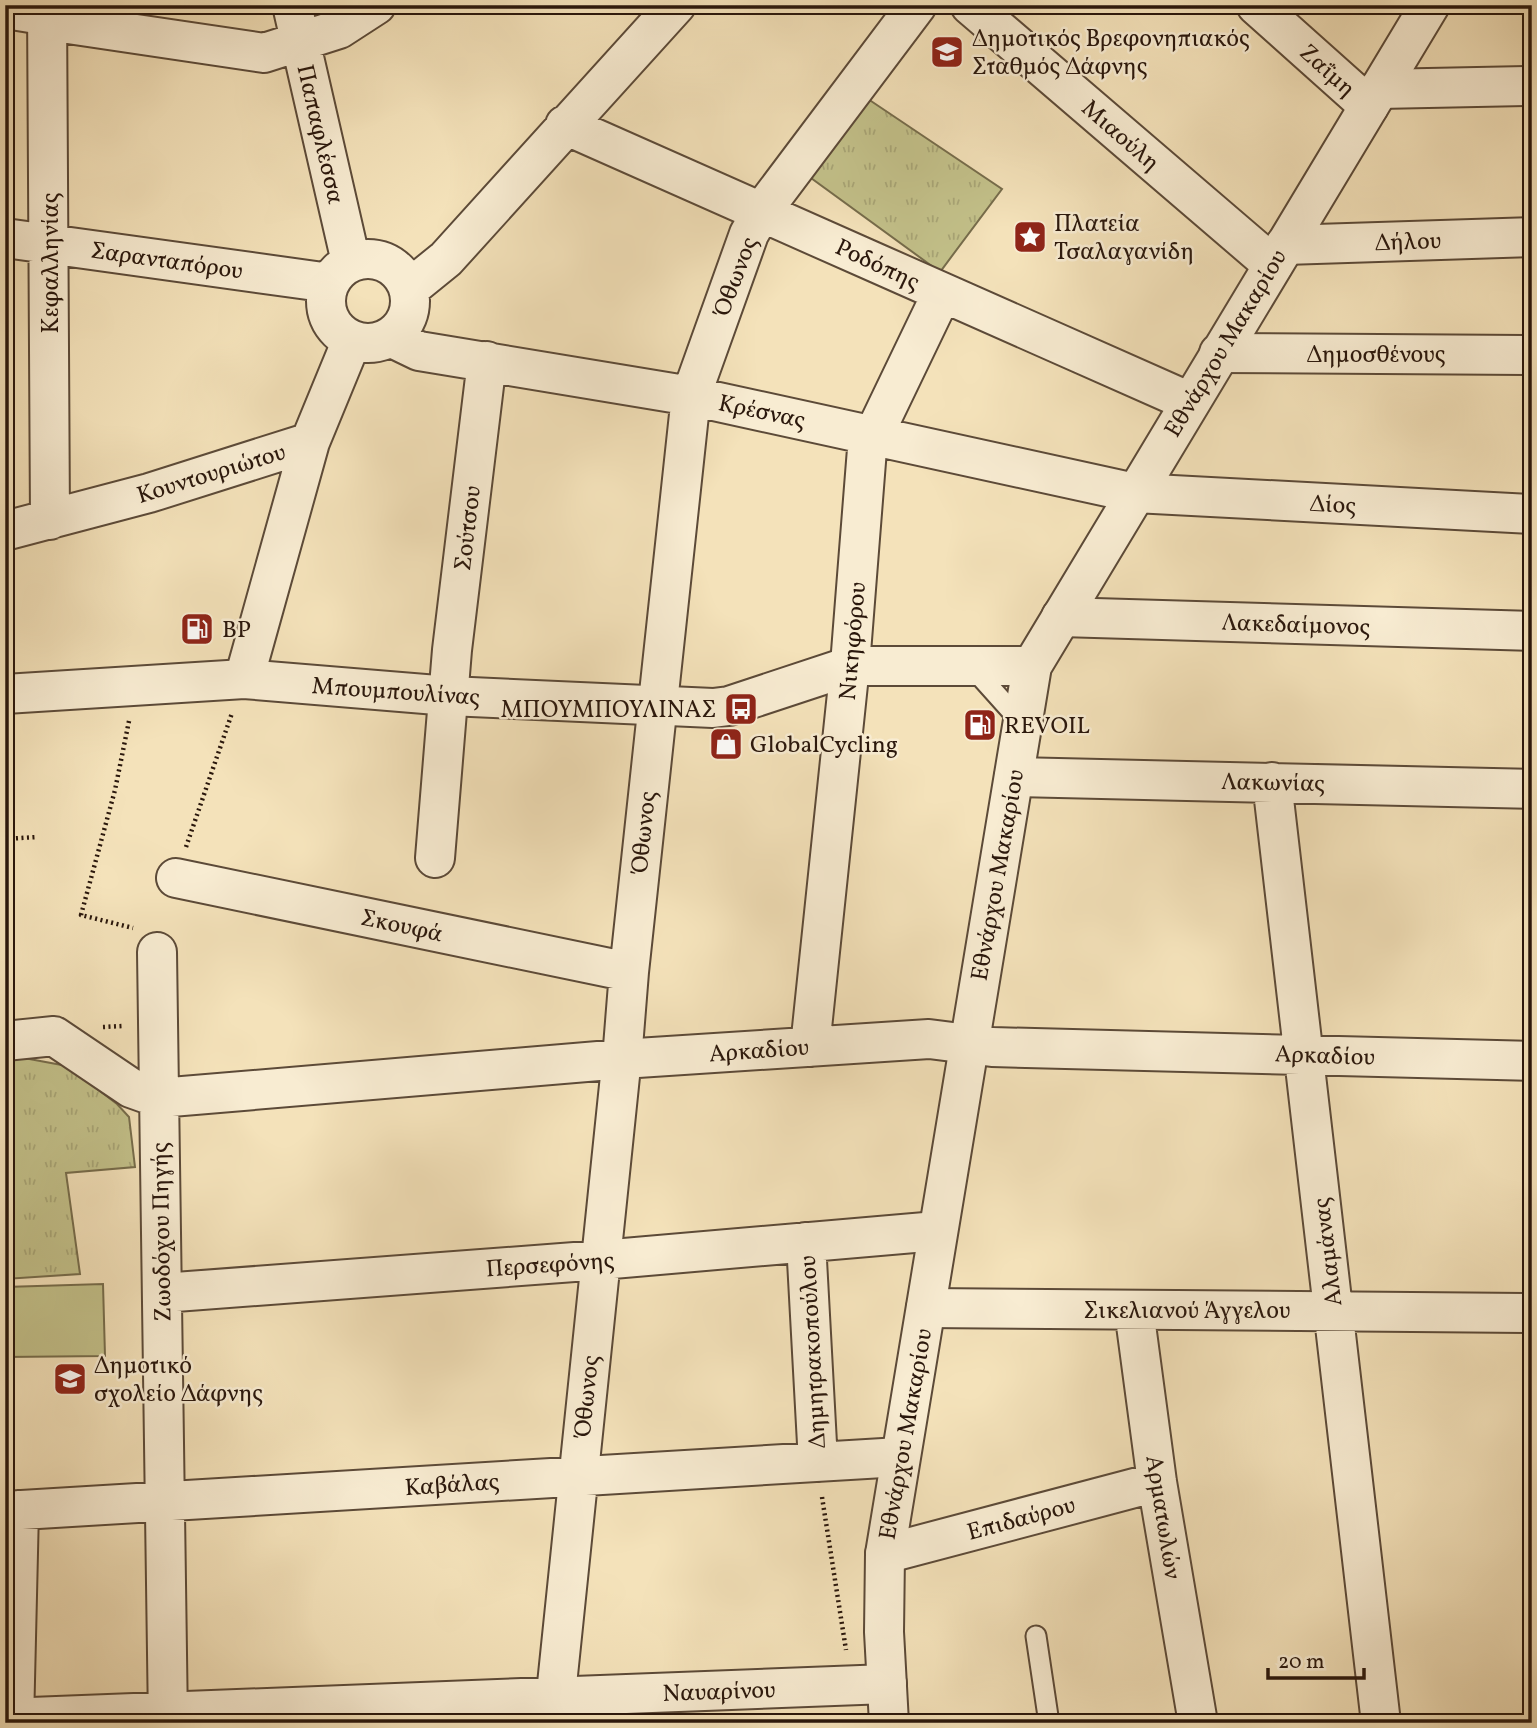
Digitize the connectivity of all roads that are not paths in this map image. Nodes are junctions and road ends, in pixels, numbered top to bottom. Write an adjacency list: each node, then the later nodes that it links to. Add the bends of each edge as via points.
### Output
1 (292, 5): 10 (street, Παπαφλέσσα)
2 (376, 5): 10 (street, via 339,29)
3 (917, 5): 14 (street, Όθωνος)
4 (970, 5): 18 (street, Μιαούλη)
5 (1256, 5): 12 (street, Ζαΐμη)
6 (1430, 5): 12 (street, Εθνάρχου Μακαρίου)
7 (48, 13): 8 (street); 10 (street, via 264,53); 17 (street, Κεφαλληνίας)
8 (5, 14)
9 (654, 14): 13 (street)
10 (300, 42): 19 (street, Παπαφλέσσα)
11 (1532, 86): 12 (street)
12 (1374, 97): 18 (street, Εθνάρχου Μακαρίου)
13 (565, 125): 14 (street, Ροδόπης); 20 (street, via 446,259)
14 (762, 211): 21 (street, Ροδόπης); 27 (street, Όθωνος, via 749,234)
15 (1532, 237): 18 (street, Δήλου)
16 (5, 238): 17 (street, Σαρανταπόρου)
17 (50, 244): 19 (street, Σαρανταπόρου); 33 (street, Κεφαλληνίας)
18 (1279, 255): 24 (street, Εθνάρχου Μακαρίου)
19 (340, 272): 20 (street, via 369,259 386,263 401,274); 23 (street, via 326,299 328,316 338,331)
20 (409, 289): 22 (street, via 410,308 403,325)
21 (942, 293): 28 (street, Ροδόπης); 29 (street, Νικηφόρου)
22 (390, 337): 23 (street, via 371,343); 26 (street, Κρέσνας, via 419,351)
23 (352, 340): 30 (street, Κουντουριώτου)
24 (1219, 353): 25 (street, Δημοσθένους); 28 (street, Εθνάρχου Μακαρίου)
25 (1532, 355)
26 (487, 361): 27 (street, Κρέσνας); 42 (street, Σούτσου)
27 (691, 396): 29 (street, Κρέσνας); 43 (street, Όθωνος)
28 (1190, 402): 31 (street, Εθνάρχου Μακαρίου)
29 (874, 435): 31 (street, Κρέσνας); 38 (street, Νικηφόρου, via 867,449)
30 (310, 442): 33 (street, Κουντουριώτου); 40 (street)
31 (1135, 493): 32 (street, Δίος); 35 (street, Εθνάρχου Μακαρίου)
32 (1532, 514)
33 (50, 520): 34 (street, Κουντουριώτου)
34 (5, 531)
35 (1060, 617): 36 (street, Λακεδαίμονος); 39 (street, Εθνάρχου Μακαρίου)
36 (1532, 631)
37 (970, 665): 38 (street, Μπουμπουλίνας); 39 (street, Μπουμπουλίνας); 44 (lane)
38 (850, 666): 43 (street, Μπουμπουλίνας, via 729,706); 54 (street, Νικηφόρου)
39 (1032, 666): 44 (street, Εθνάρχου Μακαρίου)
40 (244, 679): 41 (street, Μπουμπουλίνας); 42 (street, Μπουμπουλίνας)
41 (5, 694)
42 (449, 696): 43 (street, Μπουμπουλίνας); 48 (street, Σούτσου)
43 (658, 705): 51 (street, Όθωνος)
44 (1023, 724): 45 (street, Εθνάρχου Μακαρίου)
45 (1014, 777): 46 (street, Λακωνίας); 53 (street, Εθνάρχου Μακαρίου)
46 (1272, 782): 47 (street, Λακωνίας); 55 (street, Αλαμάνας)
47 (1532, 789)
48 (435, 858)
49 (176, 877): 51 (street, Σκουφά)
50 (146, 940): 58 (street, Ζωοδόχου Πηγής)
51 (629, 972): 56 (street, Όθωνος)
52 (5, 1041): 58 (street, Αρκαδίου, via 54,1036 131,1088)
53 (968, 1043): 54 (street, Αρκαδίου, via 929,1039); 55 (street, Αρκαδίου); 59 (street, Εθνάρχου Μακαρίου)
54 (810, 1047): 56 (street, Αρκαδίου)
55 (1304, 1054): 57 (street, Αρκαδίου); 65 (street, Αλαμάνας)
56 (622, 1059): 58 (street, Αρκαδίου); 61 (street, Όθωνος)
57 (1532, 1061)
58 (159, 1098): 62 (street, Ζωοδόχου Πηγής)
59 (937, 1231): 60 (street, Περσεφόνης); 63 (street, Εθνάρχου Μακαρίου)
60 (806, 1242): 61 (street, Περσεφόνης); 68 (street, Δημητρακοπούλου)
61 (601, 1260): 62 (street, Περσεφόνης); 69 (street, Όθωνος)
62 (162, 1293): 71 (street, Ζωοδόχου Πηγής)
63 (926, 1308): 64 (street, Σικελιανού Άγγελου); 67 (street, Εθνάρχου Μακαρίου)
64 (1134, 1310): 65 (street, Σικελιανού Άγγελου); 70 (street, Αρματωλών)
65 (1333, 1311): 66 (street, Σικελιανού Άγγελου); 82 (street, Αλαμάνας)
66 (1532, 1313)
67 (900, 1457): 68 (street, Καβάλας); 73 (street, Εθνάρχου Μακαρίου)
68 (818, 1462): 69 (street, Καβάλας)
69 (579, 1476): 71 (street, Καβάλας); 76 (street, Όθωνος)
70 (1157, 1482): 73 (street, Επιδαύρου); 81 (street, Αρματωλών)
71 (165, 1502): 72 (street, Καβάλας); 77 (street, Ζωοδόχου Πηγής)
72 (12, 1511): 78 (street)
73 (885, 1554): 75 (street, Εθνάρχου Μακαρίου, via 884,1632)
74 (1036, 1636): 80 (lane)
75 (869, 1685): 76 (street, Ναυαρίνου); 79 (street, Εθνάρχου Μακαρίου)
76 (555, 1710): 77 (street, Ναυαρίνου)
77 (168, 1717): 78 (street, Ναυαρίνου)
78 (11, 1720)
79 (889, 1723)
80 (1049, 1723)
81 (1198, 1723)
82 (1381, 1723)

